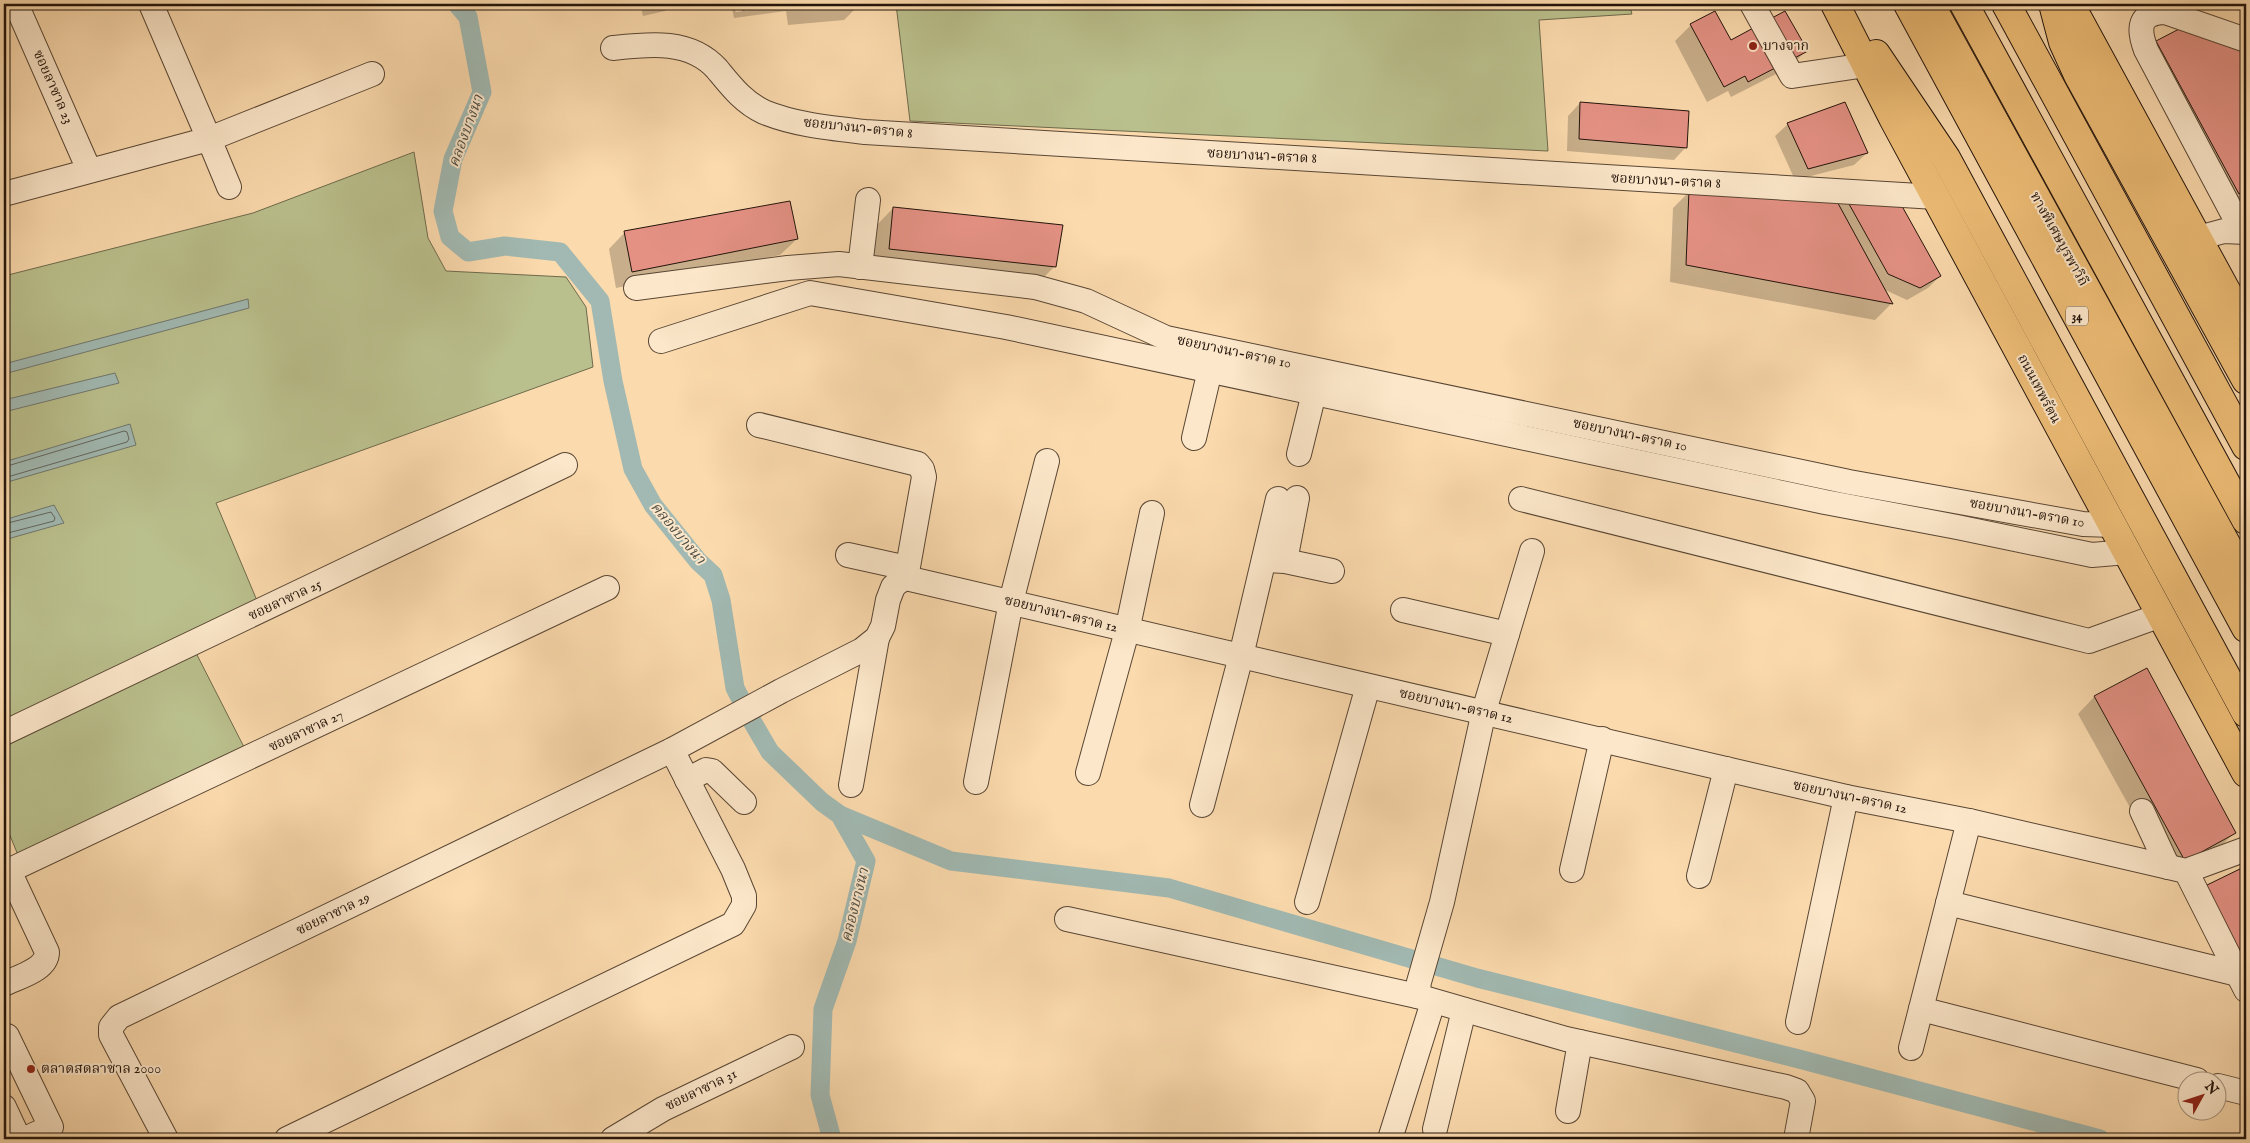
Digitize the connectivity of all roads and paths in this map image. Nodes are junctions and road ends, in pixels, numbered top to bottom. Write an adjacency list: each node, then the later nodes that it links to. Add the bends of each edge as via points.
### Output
1 (16, 4): 17 (street, ซอยลาซาล 23)
2 (152, 4): 16 (street)
3 (1752, 4): 14 (street, via 1792,76)
4 (1836, 4): 14 (main road, ถนนเทพรัตน)
5 (1842, 4): 60 (main road, via 1946,158)
6 (1908, 4): 53 (main road, 34)
7 (1930, 4): 48 (main road, ทางพิเศษบูรพาวิถี)
8 (1964, 4): 40 (main road)
9 (2006, 4): 33 (main road)
10 (2053, 4): 29 (main road, via 2063,42 2097,110)
11 (2070, 4): 23 (main road)
12 (2246, 40): 22 (street, via 2165,12 2154,12 2145,19 2140,33 2146,50)
13 (613, 48): 20 (street, ซอยบางนา-ตราด 8, via 657,44 683,48 699,54 715,67 744,101 764,112 813,126 865,132)
14 (1866, 65): 20 (main road, ถนนเทพรัตน)
15 (372, 74): 16 (street)
16 (209, 139): 17 (street); 18 (street)
17 (89, 170): 19 (street)
18 (229, 187)
19 (4, 194)
20 (1936, 197): 41 (main road, ถนนเทพรัตน)
21 (868, 200): 24 (street)
22 (2244, 231): 23 (street, via 2224,231)
23 (2198, 238): 26 (main road)
24 (860, 267): 25 (street, ซอยบางนา-ตราด 10, via 839,264 788,268); 41 (street, ซอยบางนา-ตราด 10, via 1035,287 1086,301 1166,338 1850,482 2083,524)
25 (636, 288)
26 (2243, 316)
27 (662, 341): 28 (street, via 810,293 1006,327)
28 (1210, 370): 30 (street); 32 (street)
29 (2246, 380)
30 (1314, 393): 34 (street); 43 (street, via 1825,502 2092,555)
31 (759, 425): 47 (street, via 918,464 924,477)
32 (1194, 438)
33 (2246, 446)
34 (1299, 454)
35 (1047, 461): 50 (street)
36 (565, 465): 61 (street, ซอยลาซาล 25)
37 (1287, 499): 45 (street)
38 (1521, 499): 52 (street, via 2089,641)
39 (1152, 513): 54 (street)
40 (2246, 520)
41 (2113, 525): 43 (main road, ถนนเทพรัตน)
42 (1532, 550): 55 (street)
43 (2127, 552): 52 (main road, ถนนเทพรัตน)
44 (848, 555): 47 (street, ซอยบางนา-ตราด 12)
45 (1274, 560): 46 (street); 57 (street)
46 (1332, 571)
47 (906, 573): 50 (street, ซอยบางนา-ตราด 12); 56 (street, via 893,587)
48 (2246, 580)
49 (607, 588): 78 (street, ซอยลาซาล 27)
50 (1011, 602): 54 (street, ซอยบางนา-ตราด 12); 68 (street)
51 (1402, 610): 55 (street)
52 (2161, 614): 66 (main road, ถนนเทพรัตน)
53 (2246, 628)
54 (1127, 631): 57 (street, ซอยบางนา-ตราด 12); 65 (street)
55 (1507, 634): 59 (street)
56 (877, 638): 63 (street, ซอยลาซาล 29, via 862,650); 69 (street)
57 (1241, 656): 58 (street, ซอยบางนา-ตราด 12); 72 (street)
58 (1368, 686): 59 (street, ซอยบางนา-ตราด 12); 80 (street)
59 (1484, 712): 62 (street, ซอยบางนา-ตราด 12); 85 (street, via 1432,937)
60 (2246, 713)
61 (4, 733)
62 (1602, 739): 64 (street, ซอยบางนา-ตราด 12); 77 (street)
63 (672, 750): 67 (street); 101 (street, ซอยลาซาล 29, via 120,1018 111,1027 112,1035)
64 (1726, 770): 70 (street, ซอยบางนา-ตราด 12); 79 (street)
65 (1088, 773)
66 (2246, 773)
67 (687, 780): 71 (street, via 706,770 712,771); 102 (street, via 744,896 744,906 734,924)
68 (976, 782)
69 (851, 784)
70 (1846, 797): 74 (street, ซอยบางนา-ตราด 12); 88 (street)
71 (744, 802)
72 (1202, 805)
73 (2142, 811): 76 (street)
74 (1969, 820): 76 (street, ซอยบางนา-ตราด 12); 81 (street)
75 (2246, 849): 76 (street)
76 (2177, 869): 83 (street)
77 (1572, 870)
78 (7, 872): 84 (street, via 47,957 44,964)
79 (1699, 876)
80 (1307, 902)
81 (1948, 903): 83 (street); 86 (street)
82 (1067, 919): 85 (street)
83 (2242, 982)
84 (4, 984)
85 (1423, 993): 87 (street); 104 (street)
86 (1921, 1008): 92 (street); 93 (street)
87 (1464, 1010): 90 (street); 98 (street)
88 (1798, 1022)
89 (4, 1038): 100 (street, via 7,1036 51,1127)
90 (1580, 1042): 97 (street); 105 (street, via 1797,1091 1803,1101)
91 (792, 1047): 103 (street, ซอยลาซาล 31, via 662,1108)
92 (1911, 1048)
93 (2178, 1075)
94 (2228, 1088): 95 (street)
95 (2246, 1093)
96 (4, 1108): 99 (street)
97 (1568, 1111)
98 (1436, 1129)
99 (19, 1139)
100 (25, 1139)
101 (166, 1139)
102 (287, 1139)
103 (613, 1139)
104 (1390, 1139)
105 (1796, 1139)

